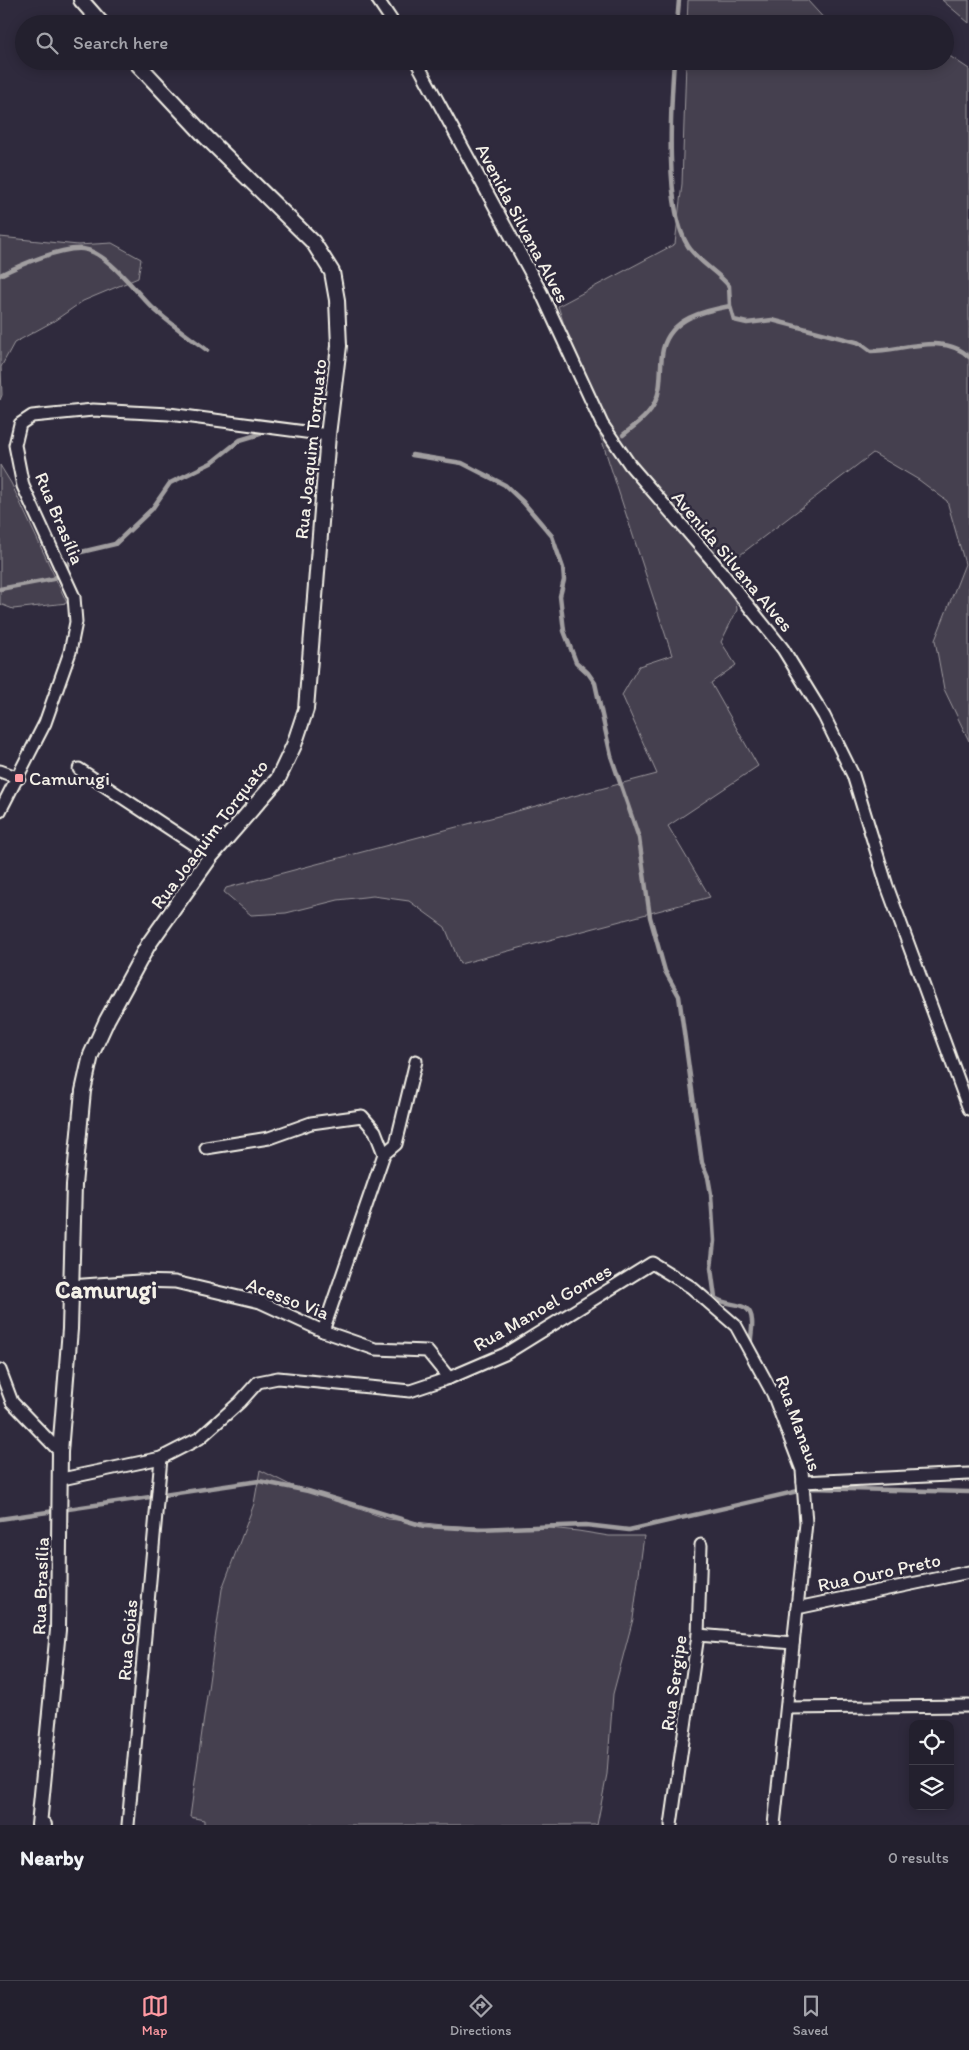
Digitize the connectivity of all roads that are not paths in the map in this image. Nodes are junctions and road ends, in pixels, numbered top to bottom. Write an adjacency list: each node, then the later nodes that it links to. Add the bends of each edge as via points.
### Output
1 (81, 0): 3 (street)
2 (378, 0): 4 (street)
3 (94, 15)
4 (388, 15)
5 (143, 70): 7 (street, Rua Joaquim Torquato, via 313,242 332,272 339,346)
6 (421, 70): 14 (street, Avenida Silvana Alves, via 541,292 602,424 630,465 783,649 824,716 852,775 887,886)
7 (328, 435): 10 (street, Rua Brasília, via 169,414 93,410 32,416 20,424 16,445 23,486 74,597 76,622 70,652 46,723); 12 (street, Rua Joaquim Torquato, via 306,709 278,778)
8 (79, 769): 12 (street)
9 (0, 771): 10 (street)
10 (19, 778): 11 (street, Rua Brasília)
11 (0, 811)
12 (211, 856): 18 (street, Rua Joaquim Torquato, via 148,945 91,1056 74,1185)
13 (416, 1061): 16 (street, via 396,1144)
14 (969, 1110)
15 (206, 1148): 16 (street, via 269,1138 311,1123 362,1116 375,1131)
16 (384, 1154): 19 (street)
17 (652, 1263): 21 (street, Rua Manoel Gomes, via 505,1354); 26 (street, Rua Manaus, via 691,1288 736,1326 773,1394 802,1470)
18 (70, 1286): 19 (street, Acesso Via, via 175,1282 260,1302); 22 (street, Rua Joaquim Torquato, via 70,1329)
19 (323, 1331): 21 (street, Acesso Via, via 375,1349 427,1351)
20 (0, 1370): 22 (street, via 12,1402)
21 (449, 1378): 23 (street, Rua Manoel Gomes, via 410,1391 278,1378 258,1382 200,1438)
22 (60, 1452): 25 (street, Rua Brasília)
23 (161, 1458): 25 (street, Rua Manoel Gomes); 36 (street, Rua Goiás)
24 (969, 1474): 26 (street)
25 (62, 1480): 34 (street, Rua Brasília, via 58,1630)
26 (803, 1482): 29 (street, Rua Manaus, via 806,1523)
27 (702, 1545): 30 (street, Rua Sergipe)
28 (969, 1572): 29 (street, Rua Ouro Preto)
29 (797, 1608): 31 (street, Rua Manaus)
30 (698, 1635): 31 (street); 37 (street, Rua Sergipe)
31 (793, 1643): 33 (street, Rua Manaus)
32 (969, 1706): 33 (street)
33 (787, 1708): 38 (street, Rua Manaus)
34 (38, 1825): 35 (street)
35 (44, 1825)
36 (128, 1825)
37 (671, 1825)
38 (774, 1825)

